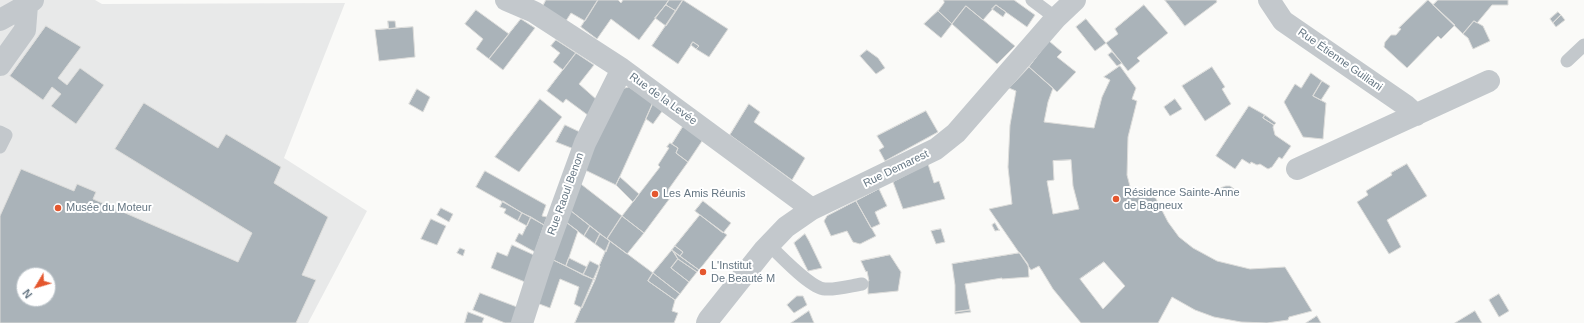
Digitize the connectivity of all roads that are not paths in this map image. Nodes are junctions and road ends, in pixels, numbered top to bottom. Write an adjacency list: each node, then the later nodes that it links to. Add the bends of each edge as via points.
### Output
1 (506, 0): 11 (street, Rue de la Levée, via 534,12)
2 (1032, 0): 6 (lane)
3 (1076, 0): 6 (street, Rue Demarest)
4 (1269, 0): 13 (street, Rue Étienne Guiliani, via 1283,21)
5 (30, 3): 7 (street); 10 (street, via 24,30)
6 (1056, 18): 17 (street, Rue Demarest, via 956,133 936,149)
7 (0, 20)
8 (1584, 45): 9 (lane)
9 (1566, 61)
10 (0, 65)
11 (622, 69): 17 (street, Rue de la Levée); 20 (street, Rue Raoul Benon, via 585,143)
12 (1489, 81): 13 (street)
13 (1416, 115): 16 (street)
14 (0, 132): 15 (lane, via 6,135)
15 (0, 147)
16 (1297, 169)
17 (812, 209): 18 (street, Rue Demarest, via 786,228)
18 (769, 245): 19 (lane, via 819,287 824,289); 21 (street, Rue Demarest)
19 (862, 284)
20 (522, 323)
21 (707, 323)

